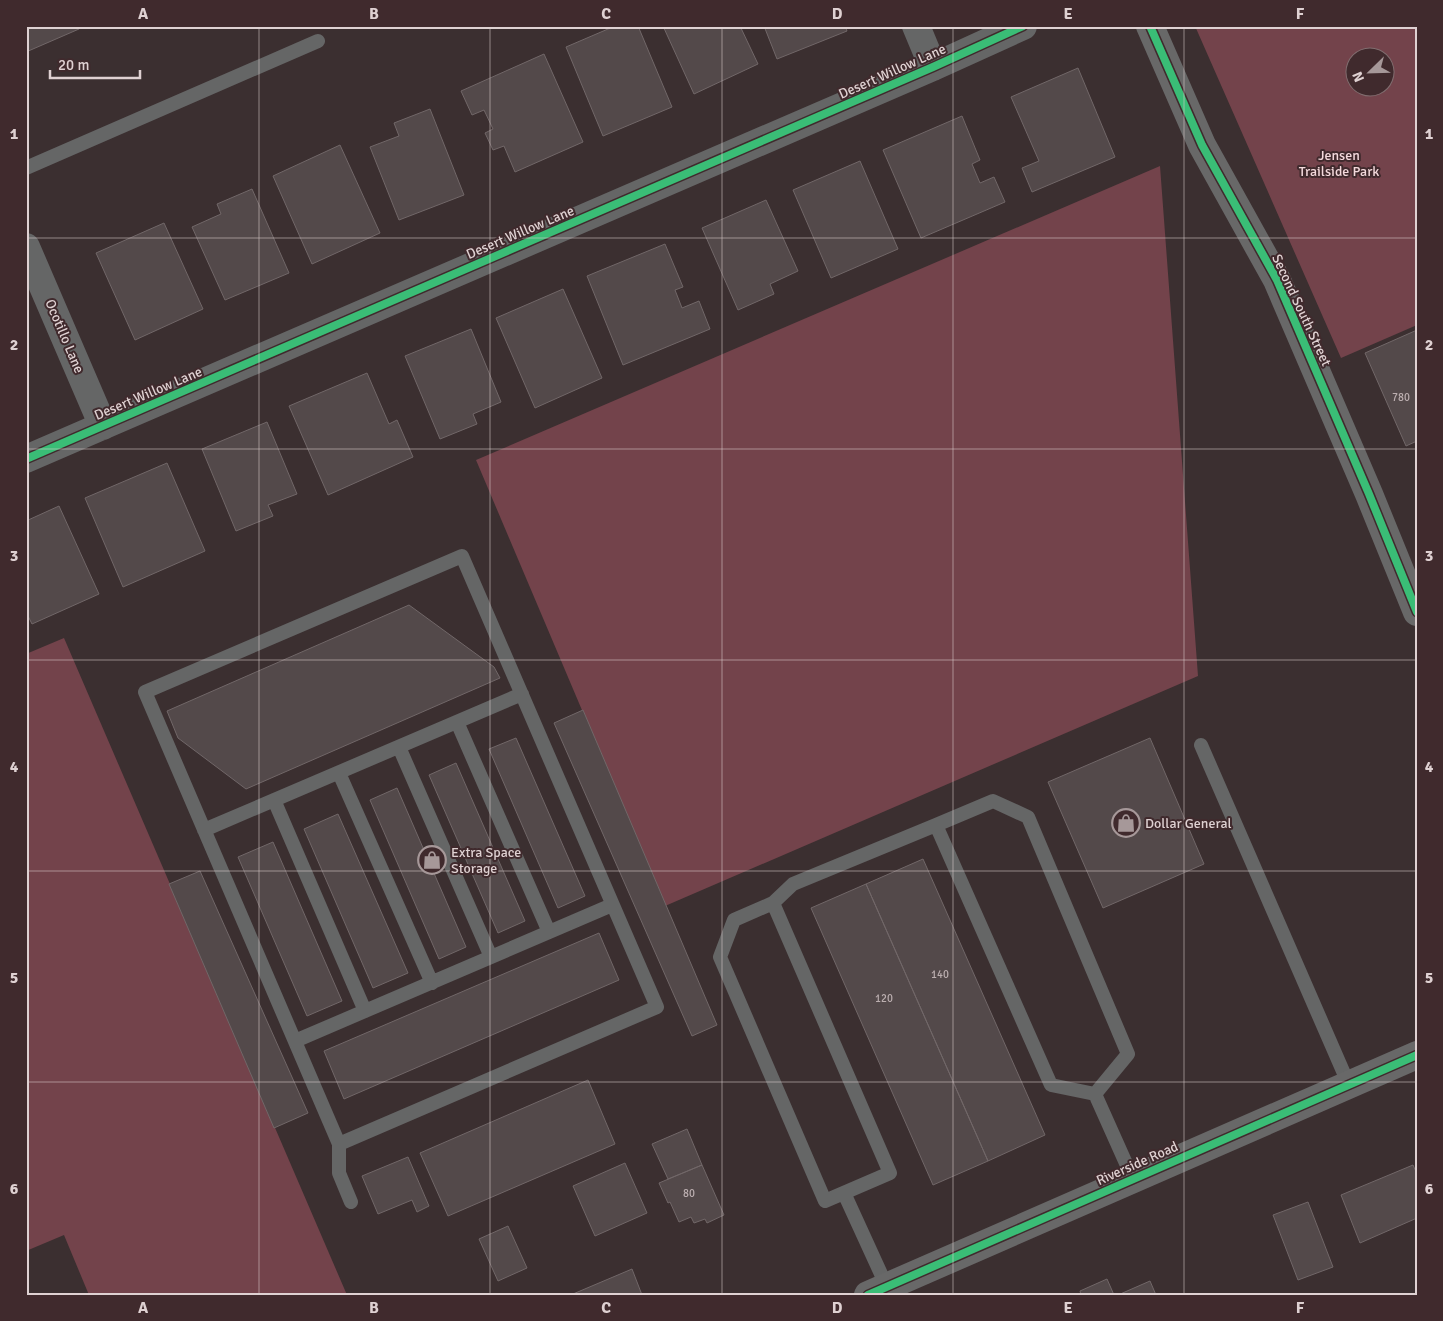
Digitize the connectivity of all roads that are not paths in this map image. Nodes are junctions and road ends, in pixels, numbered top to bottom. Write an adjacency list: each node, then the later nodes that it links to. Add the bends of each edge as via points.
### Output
1 (916, 26): 5 (street)
2 (1023, 26): 5 (street, Desert Willow Lane)
3 (1150, 26): 10 (street, Second South Street, via 1202,145 1277,280)
4 (318, 41): 6 (lane)
5 (933, 67): 8 (street, Desert Willow Lane)
6 (26, 168)
7 (26, 247): 8 (street, Ocotillo Lane)
8 (103, 426): 9 (street, Desert Willow Lane)
9 (26, 459)
10 (1417, 612)
11 (522, 694): 12 (lane); 18 (lane, via 462,556 144,692); 20 (lane)
12 (457, 722): 14 (lane); 21 (lane)
13 (1201, 745): 27 (lane)
14 (399, 747): 15 (lane); 22 (lane)
15 (339, 773): 16 (lane); 23 (lane)
16 (274, 800): 18 (lane); 24 (lane)
17 (936, 825): 19 (lane, via 793,884); 28 (lane, via 1051,1086); 28 (lane, via 993,802 1028,817 1128,1054)
18 (204, 830): 25 (lane)
19 (773, 903): 31 (lane, via 890,1174); 31 (lane, via 734,920 720,957 825,1201)
20 (612, 905): 21 (lane); 29 (lane, via 657,1007)
21 (549, 932): 22 (lane)
22 (491, 957): 23 (lane)
23 (432, 983): 24 (lane)
24 (366, 1011): 25 (lane)
25 (295, 1041): 29 (lane)
26 (1417, 1055): 27 (street, Riverside Road)
27 (1349, 1085): 30 (street, Riverside Road)
28 (1095, 1094): 30 (lane)
29 (339, 1144): 32 (lane, via 339,1173)
30 (1133, 1179): 33 (street, Riverside Road)
31 (844, 1193): 33 (lane)
32 (351, 1202)
33 (877, 1291)

